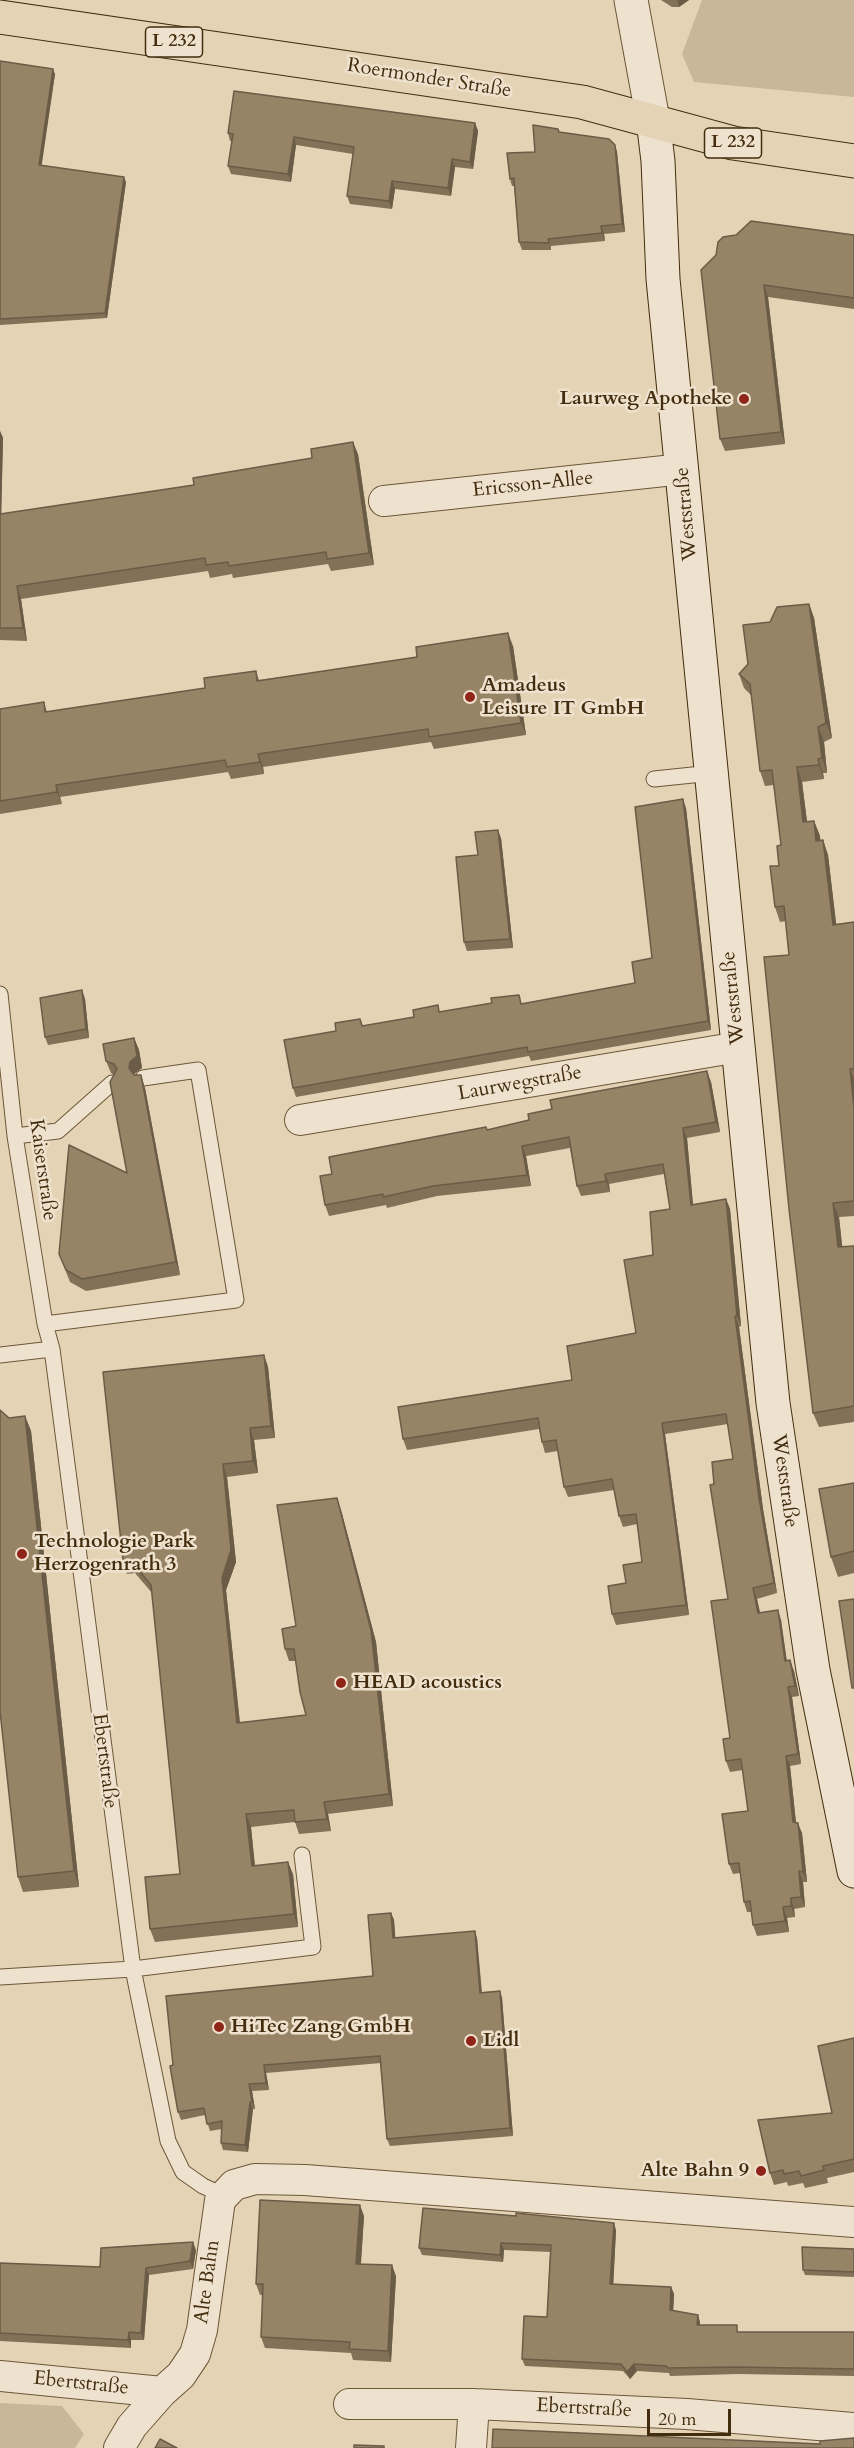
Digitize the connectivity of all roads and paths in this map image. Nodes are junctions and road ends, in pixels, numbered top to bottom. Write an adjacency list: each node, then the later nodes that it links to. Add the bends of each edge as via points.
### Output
1 (631, 0): 3 (main road, Weststraße)
2 (0, 17): 3 (main road, Roermonder Straße / L 232, via 566,99)
3 (653, 120): 4 (main road, Roermonder Straße / L 232, via 733,143); 5 (main road, Weststraße, via 663,279)
4 (854, 161)
5 (683, 468): 6 (street, Ericsson-Allee); 7 (main road, Weststraße)
6 (384, 501)
7 (712, 772): 8 (lane); 10 (main road, Weststraße)
8 (654, 779)
9 (0, 994): 14 (lane, Kaiserstraße)
10 (739, 1047): 13 (street, Laurwegstraße); 19 (main road, Weststraße, via 773,1403 813,1670)
11 (143, 1078): 15 (lane, via 198,1070 236,1300)
12 (112, 1083): 14 (lane, via 58,1131)
13 (300, 1120)
14 (15, 1136): 15 (lane, Kaiserstraße)
15 (45, 1324): 16 (lane, Kaiserstraße)
16 (52, 1349): 17 (lane); 20 (lane, Ebertstraße)
17 (0, 1355)
18 (302, 1855): 20 (lane, via 313,1947)
19 (854, 1870)
20 (134, 1969): 21 (lane); 22 (lane, Ebertstraße, via 168,2141 183,2172 203,2187)
21 (0, 1977)
22 (223, 2195): 23 (street, via 234,2185 255,2179); 25 (street, Alte Bahn, via 195,2354 181,2375)
23 (854, 2222)
24 (0, 2376): 25 (street, Ebertstraße)
25 (162, 2392): 29 (street, Alte Bahn, via 132,2426)
26 (349, 2404): 27 (street, Ebertstraße)
27 (474, 2404): 28 (street, Ebertstraße, via 687,2414); 30 (street)
28 (854, 2428)
29 (119, 2448)
30 (471, 2448)

